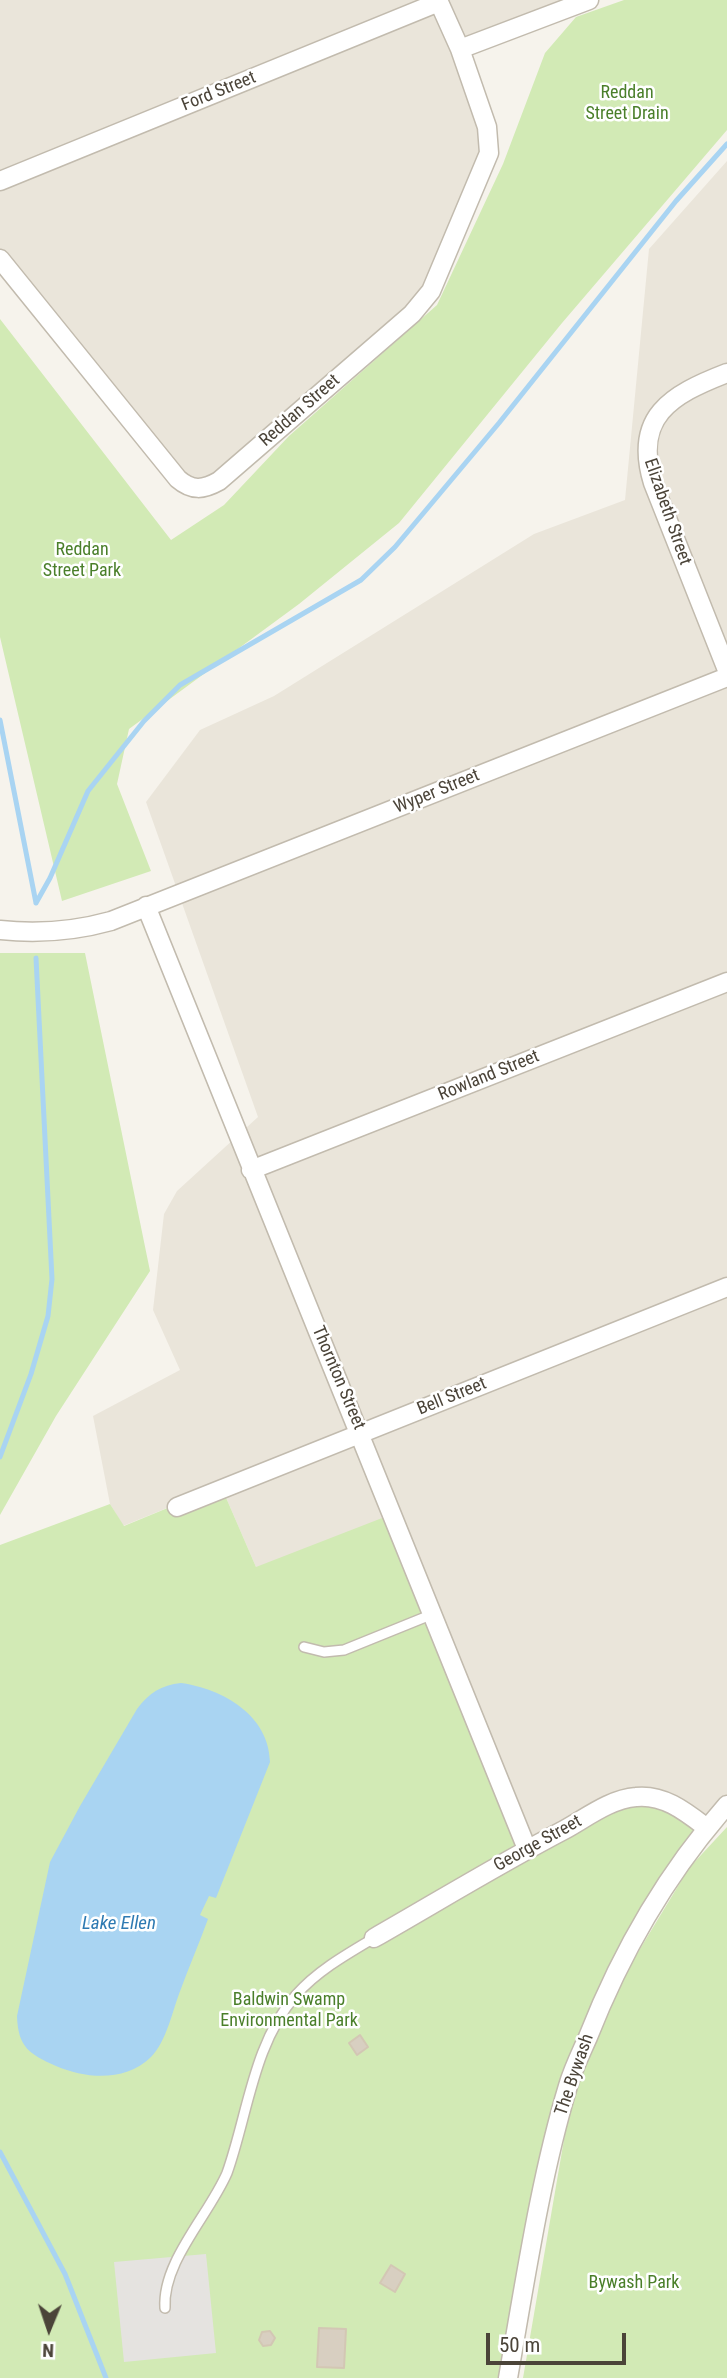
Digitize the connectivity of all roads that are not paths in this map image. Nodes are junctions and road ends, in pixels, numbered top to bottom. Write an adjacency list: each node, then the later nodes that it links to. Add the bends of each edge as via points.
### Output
1 (589, 0): 3 (street)
2 (438, 1): 3 (street); 4 (street, Ford Street)
3 (460, 50): 5 (street, Reddan Street, via 487,127 489,153 431,291 412,313 208,487 197,489 178,479)
4 (0, 181)
5 (0, 259)
6 (720, 376): 7 (street, Elizabeth Street, via 694,387 663,411 650,431 646,452 653,484)
7 (727, 670)
8 (727, 677): 9 (street, Wyper Street)
9 (146, 906): 10 (street, Wyper Street, via 79,928); 12 (street, Thornton Street)
10 (0, 930)
11 (727, 982): 12 (street, Rowland Street)
12 (251, 1170): 14 (street, Thornton Street)
13 (727, 1287): 14 (street, Bell Street)
14 (361, 1433): 15 (street, Bell Street); 16 (street, Thornton Street)
15 (177, 1507)
16 (433, 1614): 17 (lane, via 344,1650); 20 (street, Thornton Street)
17 (304, 1647)
18 (727, 1805): 19 (street, The Bywash)
19 (707, 1828): 20 (street, George Street, via 666,1801 637,1796 610,1805); 23 (street, The Bywash, via 653,1906 607,1988 569,2084 531,2246)
20 (527, 1849): 21 (street, George Street)
21 (374, 1938): 22 (lane, via 298,1993 271,2031 227,2173 168,2276)
22 (165, 2308)
23 (508, 2378)

